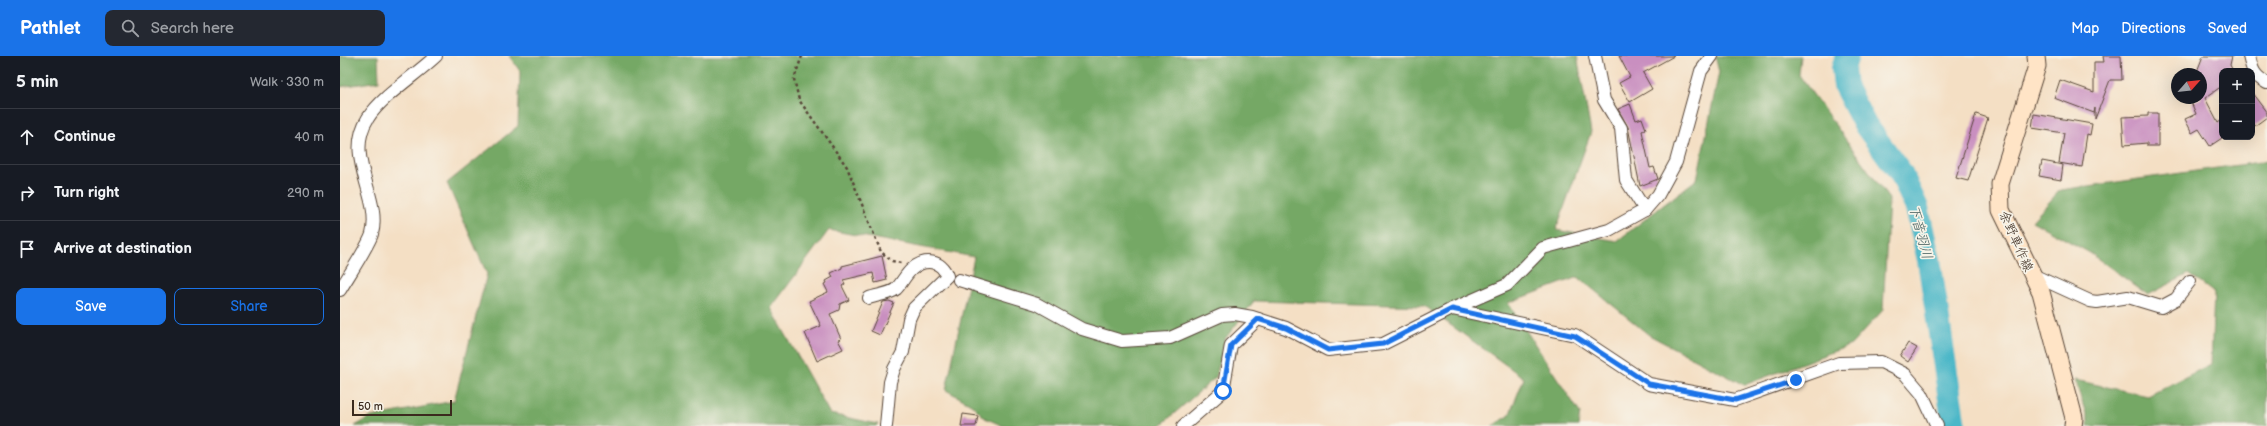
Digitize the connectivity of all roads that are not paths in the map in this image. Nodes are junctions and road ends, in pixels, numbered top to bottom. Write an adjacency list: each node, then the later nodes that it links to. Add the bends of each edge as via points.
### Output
1 (436, 56): 11 (street, via 376,108 364,126 359,140 359,153 372,213 372,234)
2 (1595, 56): 7 (street, via 1604,100 1621,128 1626,180)
3 (1712, 56): 7 (street, via 1701,71 1676,162 1658,195)
4 (2036, 56): 8 (main road, 余野車作線, via 2037,66 2000,184 2001,210)
5 (2249, 56): 6 (street, via 2252,72)
6 (2267, 83)
7 (1645, 210): 13 (street, via 1609,230 1543,248 1507,285)
8 (2032, 275): 10 (street, via 2090,301 2128,297 2161,307 2176,299); 18 (main road, 余野車作線, via 2041,292 2074,418)
9 (959, 280): 14 (street, via 1038,304 1082,329 1122,341 1170,338 1222,315 1235,314)
10 (2190, 281)
11 (340, 290)
12 (869, 298): 15 (street, via 895,290 912,269 920,265 930,262 944,267 947,276 914,308 903,352 890,382)
13 (1452, 309): 14 (street, via 1383,344 1328,350 1286,328); 17 (street, via 1575,336 1649,384 1735,400 1839,363 1881,362 1905,374 1918,389)
14 (1258, 319): 16 (street, via 1231,345 1223,391)
15 (886, 426)
16 (1183, 426)
17 (1937, 426)
18 (2073, 426)

